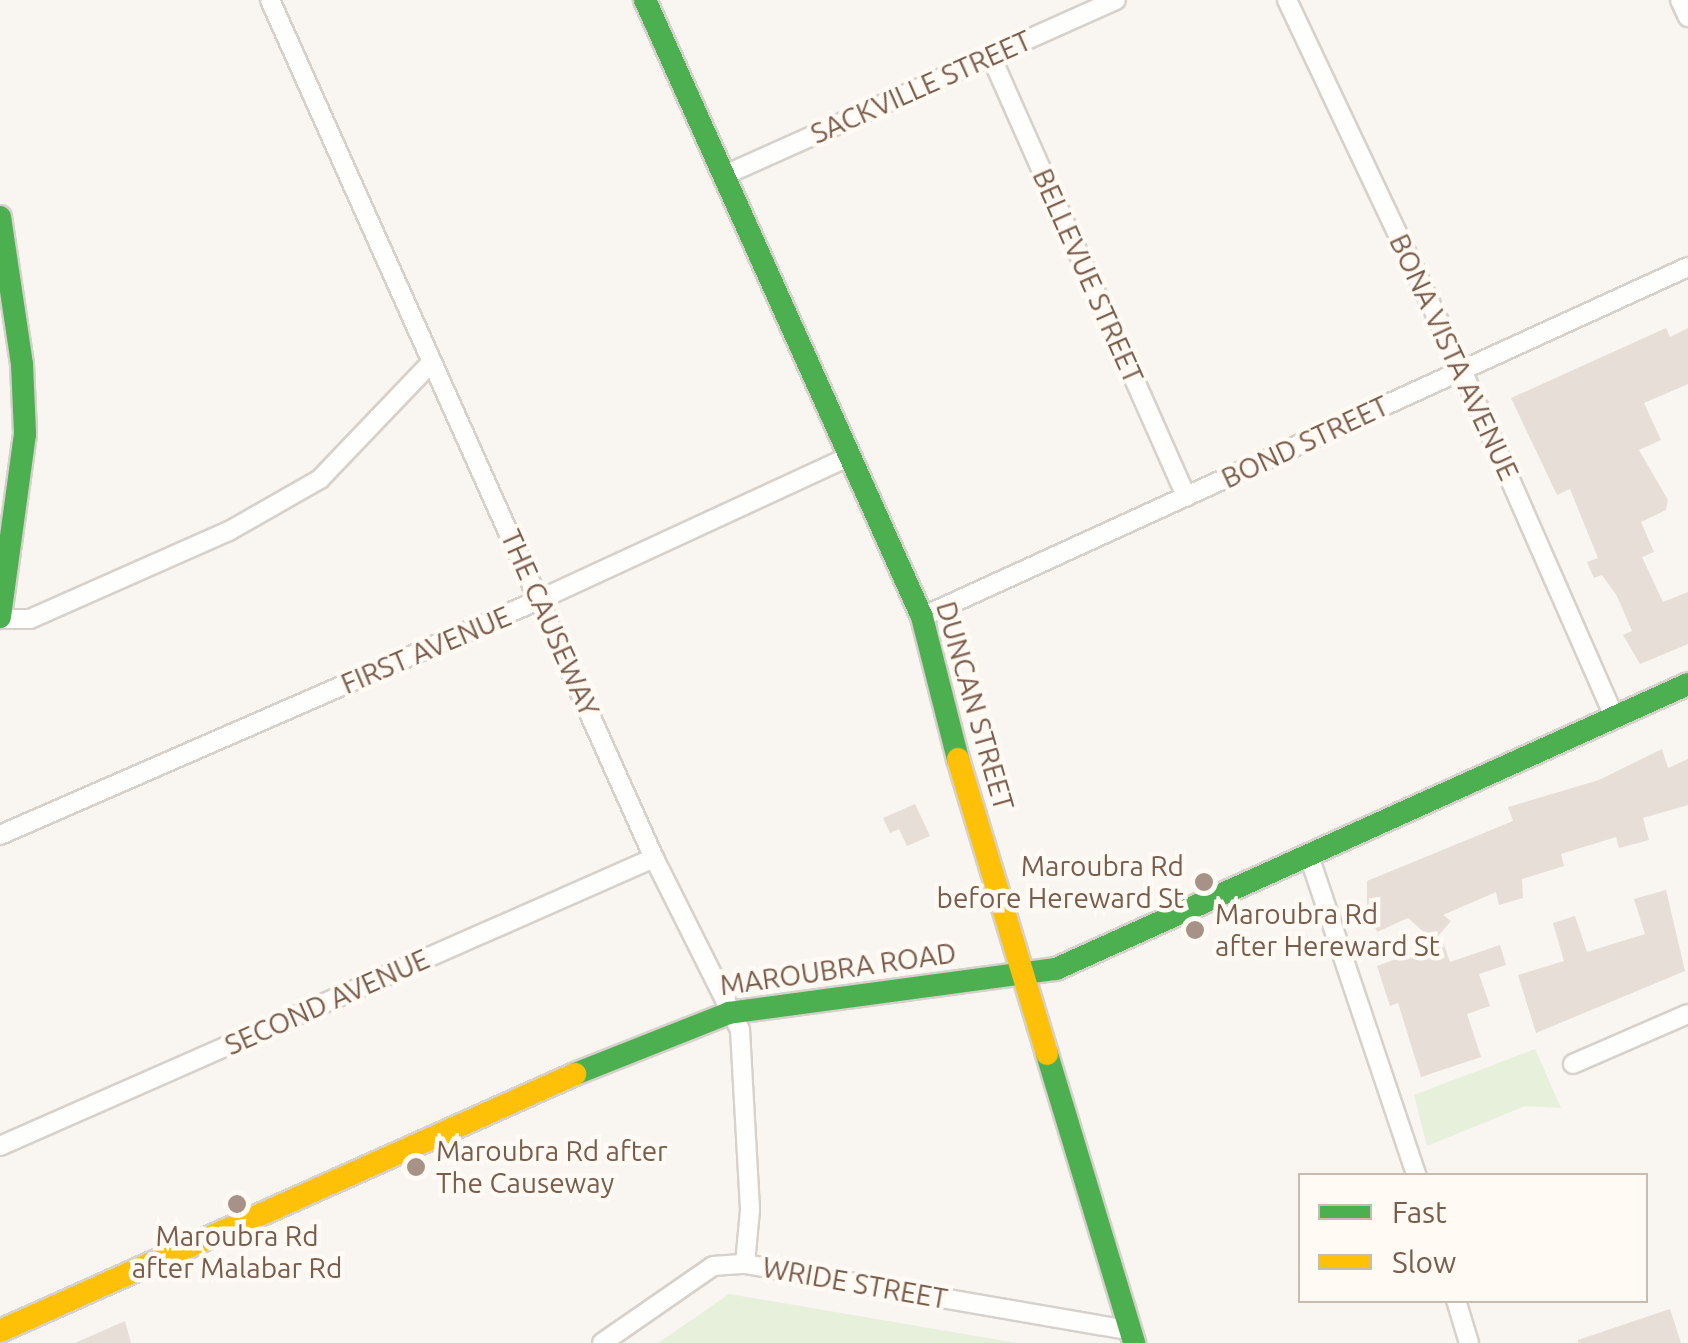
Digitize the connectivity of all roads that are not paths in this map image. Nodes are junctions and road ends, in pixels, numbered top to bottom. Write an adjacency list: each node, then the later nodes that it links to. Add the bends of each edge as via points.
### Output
1 (270, 0): 12 (street, THE CAUSEWAY)
2 (645, 0): 8 (street, DUNCAN STREET)
3 (1116, 0): 7 (street, SACKVILLE STREET)
4 (1288, 0): 13 (street, BONA VISTA AVENUE)
5 (1680, 0): 6 (street)
6 (1688, 17)
7 (991, 56): 8 (street, SACKVILLE STREET); 15 (street, BELLEVUE STREET)
8 (727, 174): 14 (street, DUNCAN STREET)
9 (0, 217): 10 (street)
10 (4, 265): 17 (street, via 22,364 24,466)
11 (1688, 267): 13 (street, BOND STREET)
12 (430, 364): 16 (street, THE CAUSEWAY); 17 (street, via 320,480 229,530 30,619)
13 (1462, 370): 15 (street, BOND STREET); 20 (street, BONA VISTA AVENUE)
14 (848, 457): 16 (street, FIRST AVENUE); 18 (street, DUNCAN STREET)
15 (1186, 497): 18 (street, BOND STREET)
16 (542, 599): 21 (street, FIRST AVENUE); 23 (street, THE CAUSEWAY)
17 (0, 618)
18 (922, 618): 24 (street, DUNCAN STREET)
19 (1688, 684): 20 (street, MAROUBRA ROAD)
20 (1614, 716): 22 (street, MAROUBRA ROAD)
21 (0, 834)
22 (1309, 856): 24 (street, MAROUBRA ROAD, via 1056,969); 29 (street)
23 (654, 858): 25 (street, THE CAUSEWAY); 28 (street, SECOND AVENUE)
24 (1022, 975): 25 (street, MAROUBRA ROAD); 34 (street, DUNCAN STREET)
25 (729, 1013): 30 (street, THE CAUSEWAY, via 740,1030 750,1210); 32 (street, MAROUBRA ROAD, via 630,1048)
26 (1688, 1014): 27 (street)
27 (1573, 1064)
28 (0, 1146)
29 (1417, 1173)
30 (745, 1264): 34 (street, WRIDE STREET); 36 (street, WRIDE STREET, via 713,1266)
31 (1457, 1303): 37 (street)
32 (32, 1318): 33 (street, MAROUBRA ROAD); 35 (street)
33 (0, 1332)
34 (1132, 1337)
35 (13, 1343)
36 (602, 1343)
37 (1470, 1343)

